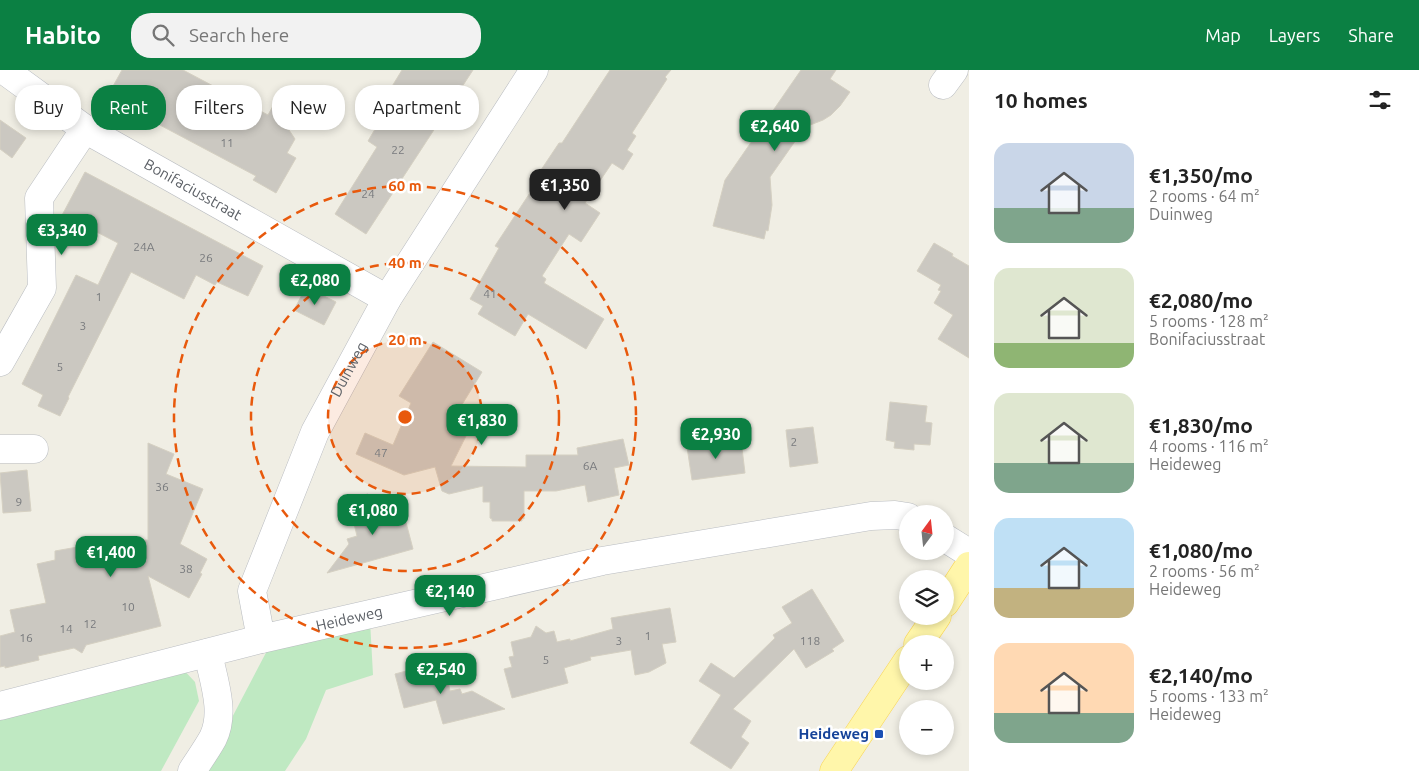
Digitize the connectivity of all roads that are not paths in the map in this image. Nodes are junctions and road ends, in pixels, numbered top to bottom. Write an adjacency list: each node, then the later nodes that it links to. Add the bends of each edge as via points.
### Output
1 (4, 70): 3 (street, Bonifaciusstraat)
2 (534, 70): 4 (street, Duinweg)
3 (85, 129): 4 (street, Bonifaciusstraat); 5 (street, via 39,198 42,288)
4 (387, 299): 13 (street, Duinweg, via 314,432 252,591)
5 (0, 362)
6 (0, 449): 7 (street)
7 (34, 449)
8 (899, 515): 13 (street, Heideweg, via 871,516 602,561)
9 (954, 544): 10 (street)
10 (969, 553)
11 (969, 566): 12 (main road)
12 (954, 589)
13 (261, 639): 14 (street, Heideweg)
14 (208, 653): 16 (street, Heideweg); 17 (street, via 219,720 214,737)
15 (899, 674): 18 (main road)
16 (0, 706)
17 (192, 771)
18 (834, 771)

